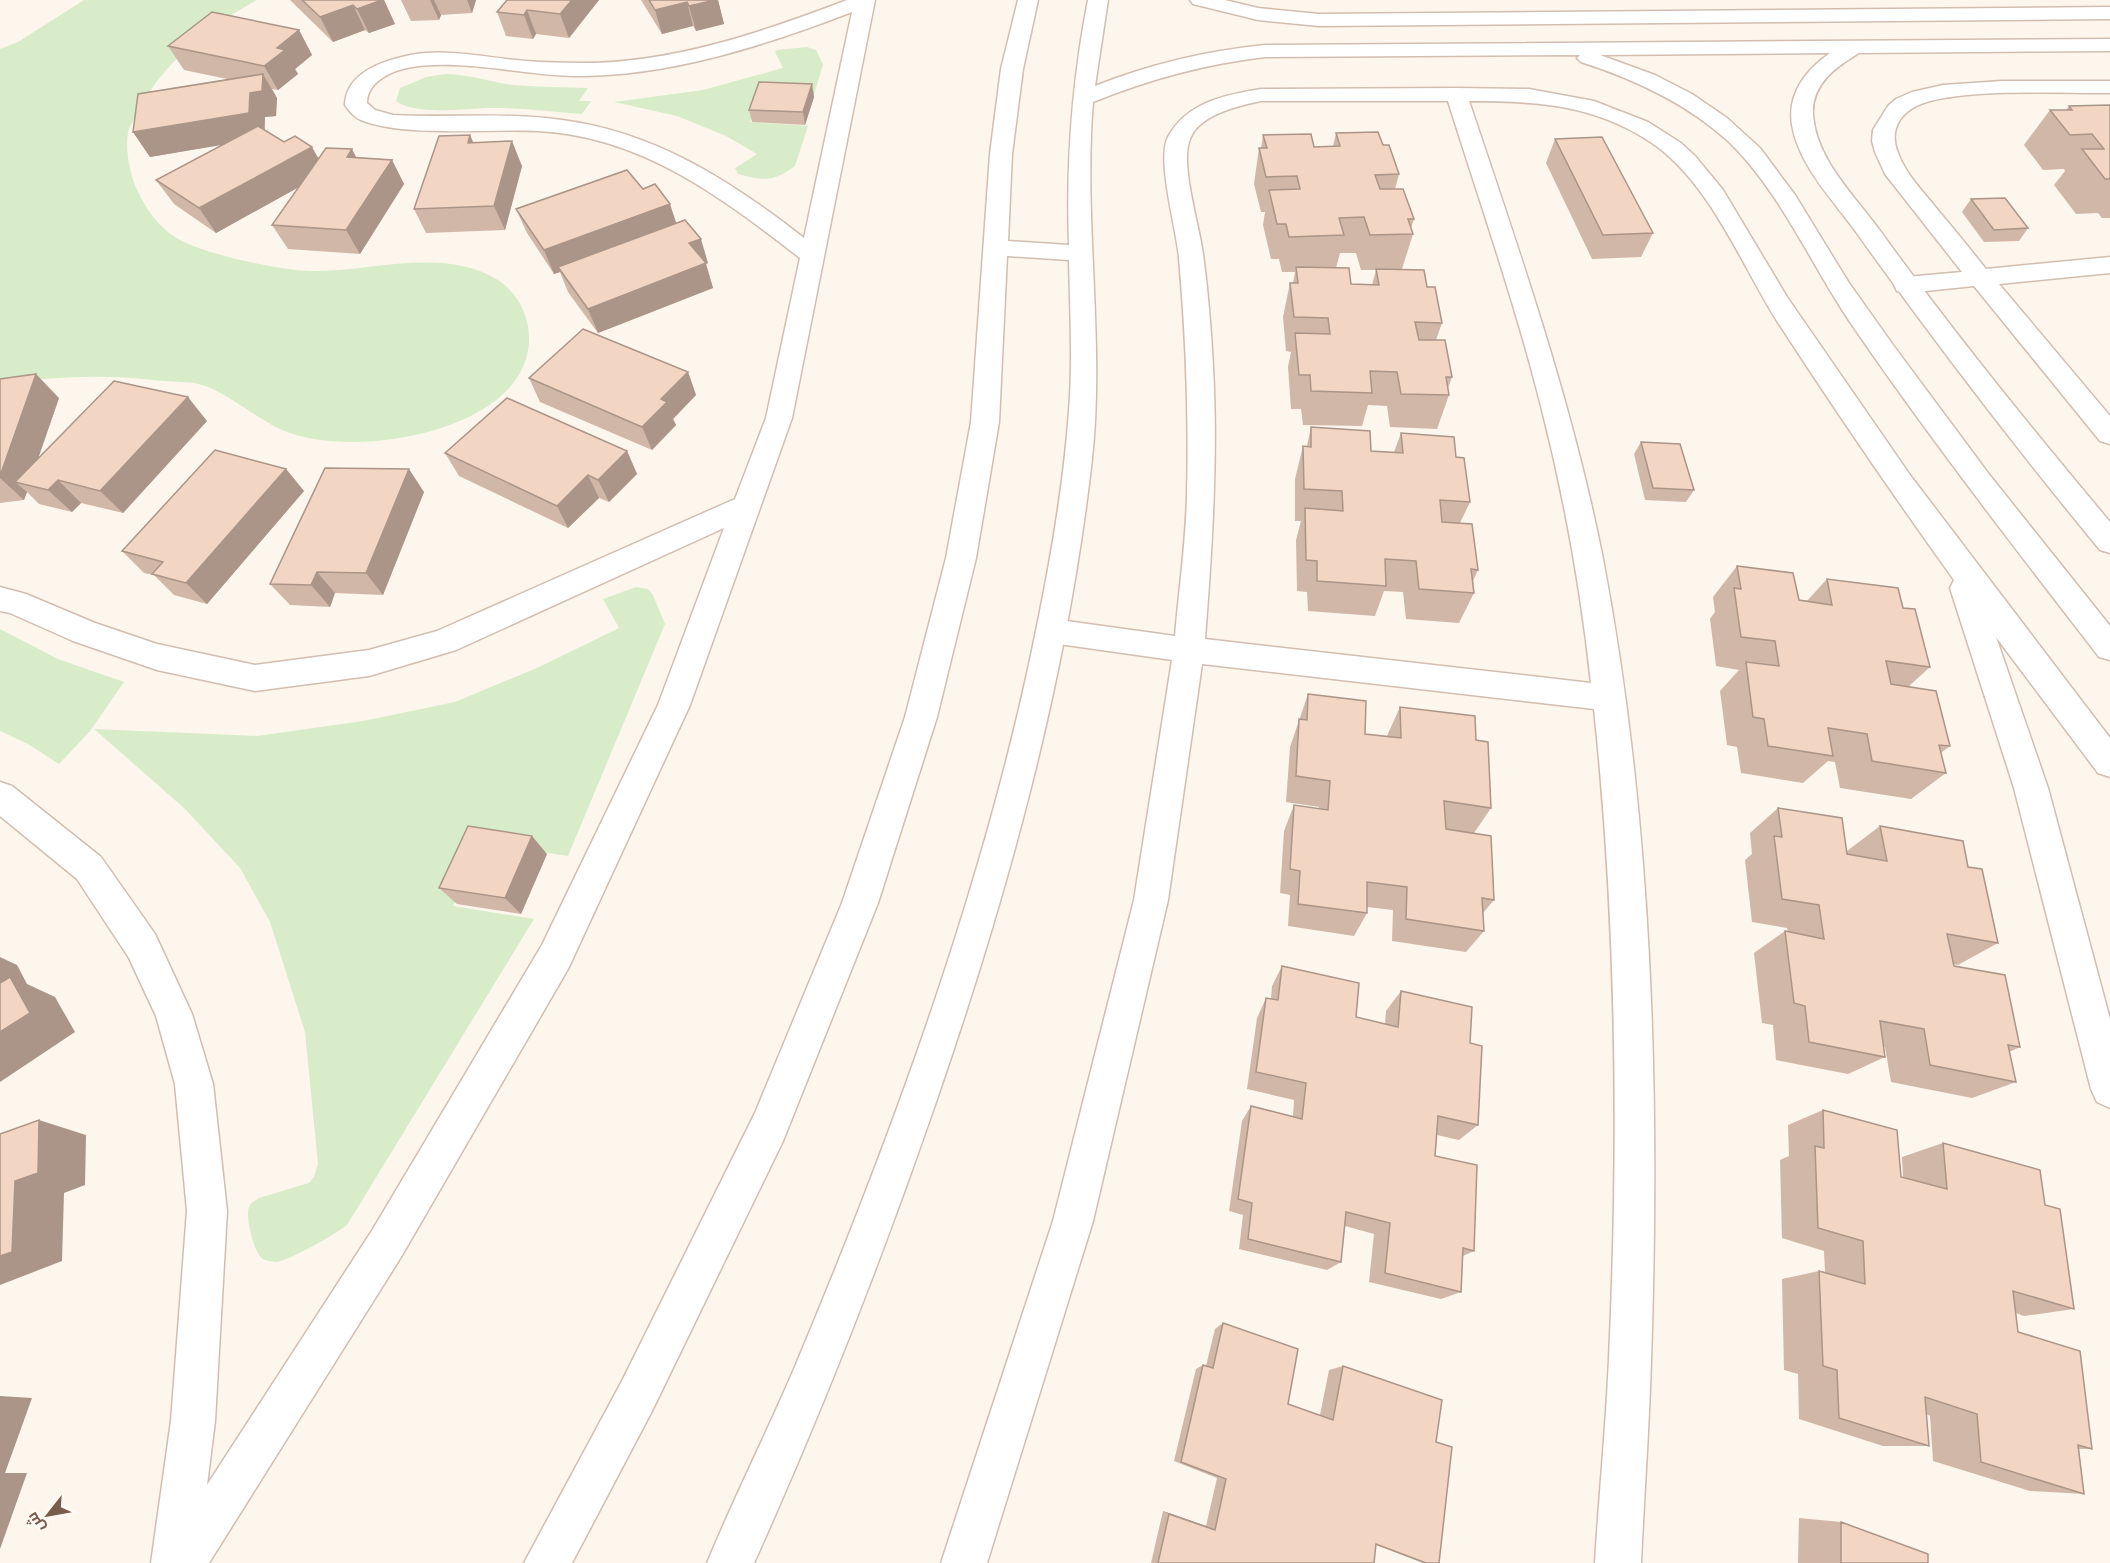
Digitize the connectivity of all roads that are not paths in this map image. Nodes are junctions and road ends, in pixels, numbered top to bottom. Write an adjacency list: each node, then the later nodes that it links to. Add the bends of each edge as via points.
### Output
1 (1028, 0): 11 (street, via 1012,69)
2 (1098, 0): 10 (street)
3 (1200, 0): 4 (street, via 1258,14 1319,20)
4 (2110, 13)
5 (2110, 45): 6 (street)
6 (1853, 48): 7 (street); 16 (street, via 1827,64 1809,84 1802,108 1805,135 1821,165)
7 (1557, 50): 10 (street, via 1230,54 1164,68); 23 (street, via 1609,64 1657,83 1700,108 1737,137 1766,170 1852,307 1967,466)
8 (2110, 87): 15 (street, via 1935,92 1906,102 1888,118 1883,139 1890,163)
9 (1456, 94): 20 (street, via 1569,100 1643,128 1690,163 1847,407); 24 (street, via 1261,95 1209,109 1190,123 1178,139 1175,158 1191,255 1200,367 1201,497); 25 (street, via 1540,351 1566,453 1589,568)
10 (1083, 98): 12 (street, via 1079,166)
11 (995, 248): 12 (street); 31 (street, via 985,422 961,558 921,717 860,903 769,1127 637,1396)
12 (1081, 253): 22 (street, via 1083,408)
13 (811, 255): 13 (street, via 740,199 689,168 628,140 562,126 392,122 367,115 356,105 357,92 389,67 412,61 448,58 527,67 598,69 668,60 822,17 865,0); 18 (street, via 779,418)
14 (2110, 265): 15 (street)
15 (1979, 278): 16 (street); 17 (street)
16 (1906, 285): 19 (street, via 2028,444)
17 (2110, 434)
18 (747, 506): 21 (street, via 445,641 369,663 255,678 157,657); 30 (street, via 674,705 555,957 387,1243)
19 (2110, 542)
20 (1957, 564): 26 (street); 28 (street, via 2031,788)
21 (0, 599)
22 (1052, 631): 24 (street); 32 (street, via 1016,792 960,980 882,1204 773,1473)
23 (2110, 648)
24 (1190, 650): 25 (street); 33 (street, via 1150,900 1076,1209)
25 (1608, 698): 34 (street, via 1625,874 1633,1082 1631,1333)
26 (2110, 763)
27 (0, 796): 29 (street, via 89,868 142,946 174,1014 194,1084 207,1211 193,1421)
28 (2109, 1078)
29 (174, 1563)
30 (183, 1563)
31 (547, 1563)
32 (730, 1563)
33 (964, 1563)
34 (1618, 1563)

